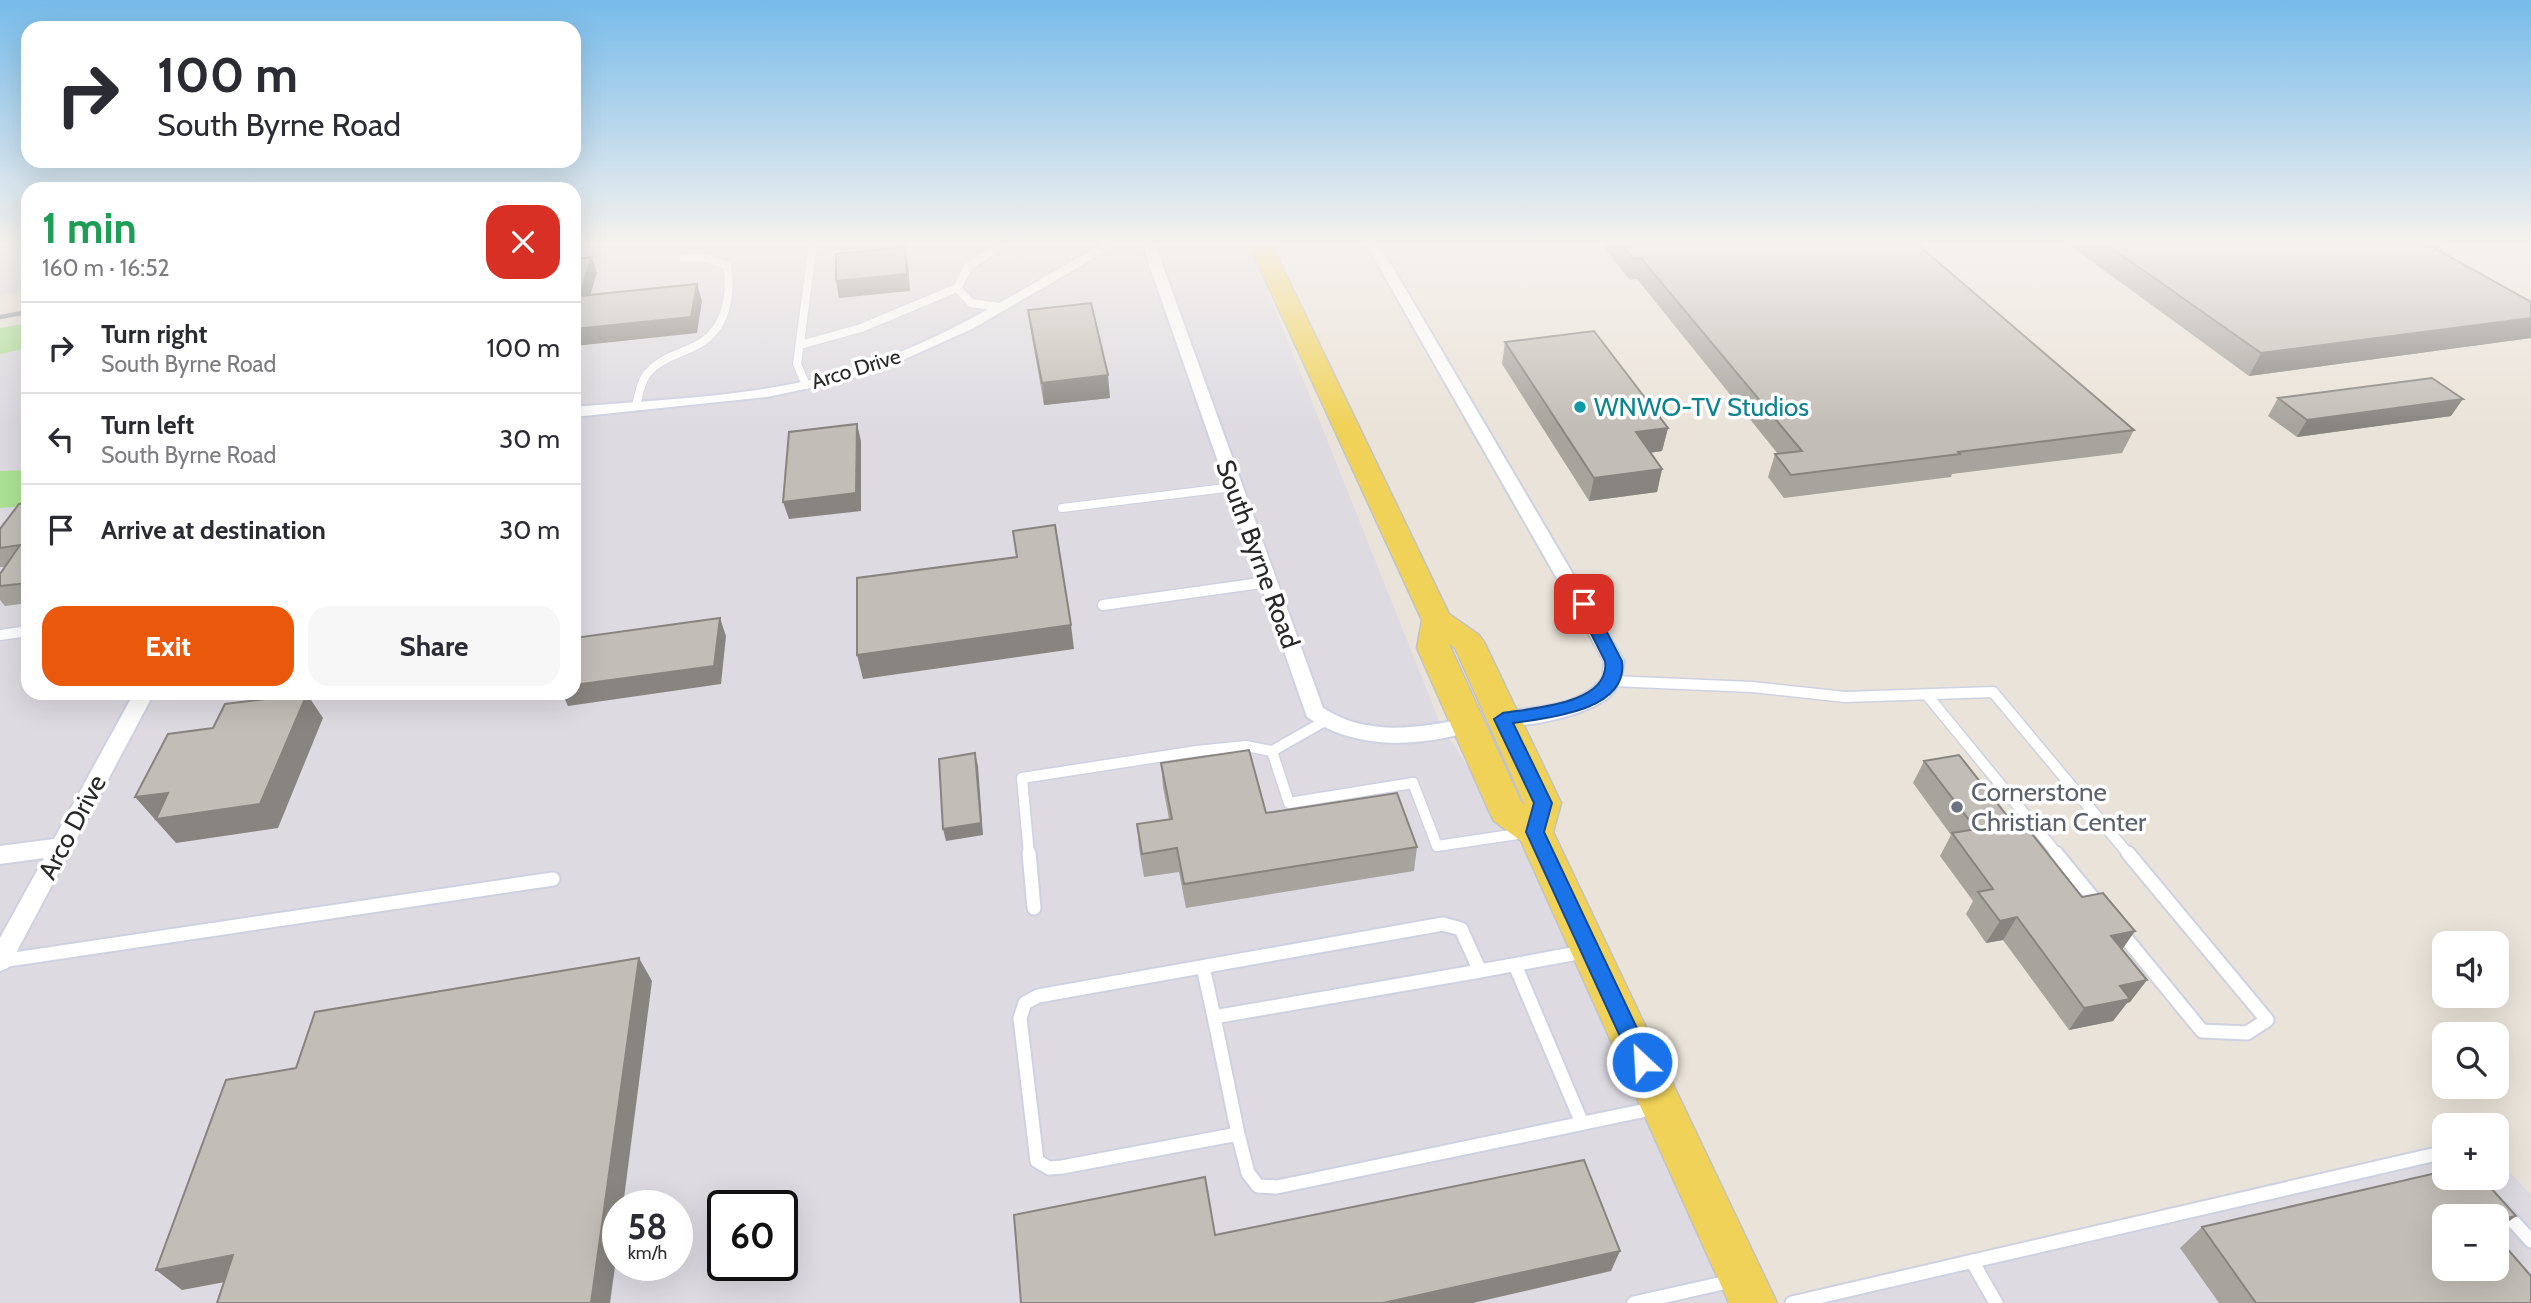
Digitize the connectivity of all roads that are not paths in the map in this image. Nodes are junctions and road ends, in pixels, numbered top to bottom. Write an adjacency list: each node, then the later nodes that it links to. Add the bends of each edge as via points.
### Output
1 (726, 305): 12 (lane, via 719,328 706,340 647,373)
2 (805, 305): 10 (lane)
3 (919, 305): 10 (lane, via 837,338)
4 (984, 305): 9 (lane)
5 (1003, 305): 9 (street, Arco Drive)
6 (1170, 305): 14 (street, South Byrne Road)
7 (1289, 305): 18 (main road)
8 (1408, 305): 21 (street, via 1608,647 1615,671)
9 (999, 307): 11 (street, Arco Drive, via 914,352)
10 (800, 345): 11 (lane, via 797,364)
11 (806, 385): 12 (street, Arco Drive)
12 (636, 405): 13 (street, Arco Drive)
13 (581, 411)
14 (1234, 487): 15 (lane); 16 (street, South Byrne Road)
15 (1062, 508)
16 (1268, 582): 17 (lane); 25 (street, South Byrne Road, via 1314,712)
17 (1103, 605)
18 (1437, 620): 24 (main road, via 1468,642); 26 (main road, via 1433,648)
19 (21, 632): 20 (lane)
20 (0, 635)
21 (1612, 681): 22 (lane, via 1752,687 1845,697); 24 (street, via 1582,703)
22 (1927, 695): 33 (lane); 34 (lane, via 1993,692 2267,1020 2247,1033 2202,1031)
23 (140, 700): 29 (street, Arco Drive)
24 (1503, 719): 28 (main road, via 1543,803)
25 (1325, 721): 26 (street, via 1381,736); 27 (lane)
26 (1469, 725): 28 (main road, via 1507,811)
27 (1272, 751): 28 (lane, via 1289,803 1413,783 1437,846); 32 (lane, via 1246,746 1022,778)
28 (1535, 832): 35 (main road)
29 (61, 847): 30 (street); 36 (street, Arco Drive)
30 (0, 856)
31 (553, 880): 36 (lane)
32 (1034, 908)
33 (2104, 912)
34 (2113, 923)
35 (1591, 950): 37 (lane); 41 (main road)
36 (0, 961)
37 (1515, 965): 39 (lane); 42 (lane)
38 (1203, 967): 39 (lane, via 1443,924 1461,929); 40 (lane); 43 (lane, via 1038,996 1025,1003 1020,1018 1037,1161 1049,1168 1062,1167)
39 (1480, 971): 40 (lane)
40 (1214, 1017): 43 (lane)
41 (1663, 1107): 42 (lane); 48 (main road)
42 (1582, 1123): 43 (lane, via 1277,1187 1258,1186 1248,1173)
43 (1238, 1134)
44 (2432, 1155): 47 (lane)
45 (2490, 1196): 46 (lane)
46 (2531, 1241)
47 (1972, 1261): 50 (lane); 51 (lane)
48 (1748, 1291): 49 (lane)
49 (1634, 1303)
50 (1792, 1303)
51 (1996, 1303)

